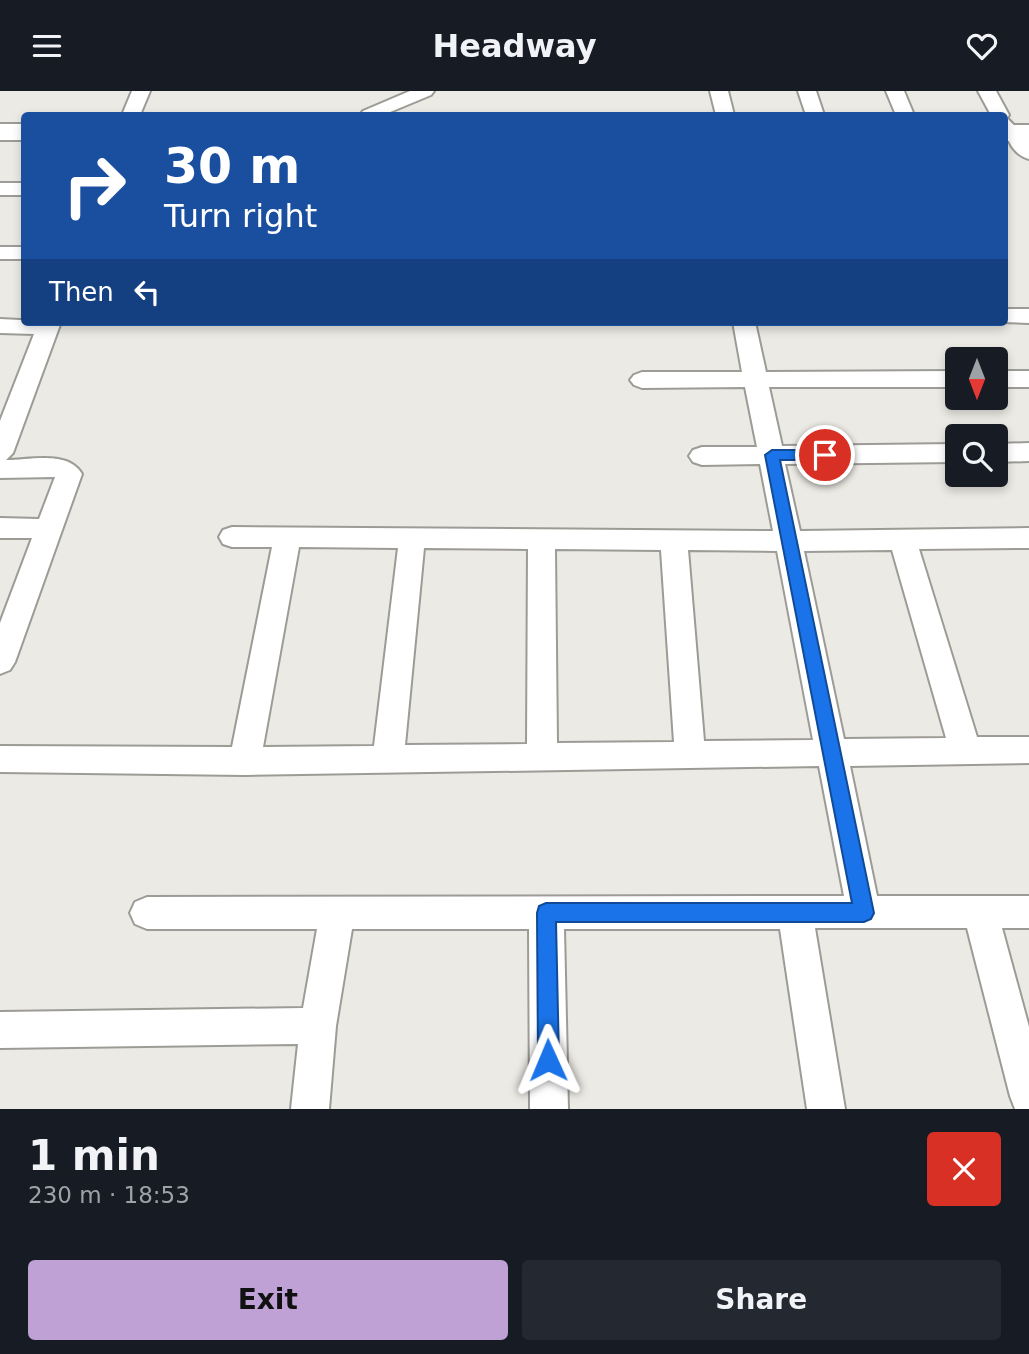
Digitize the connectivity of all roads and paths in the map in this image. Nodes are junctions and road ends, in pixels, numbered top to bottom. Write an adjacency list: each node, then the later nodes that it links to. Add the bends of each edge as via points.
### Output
1 (141, 91): 8 (street)
2 (425, 91): 7 (street)
3 (719, 91): 10 (street)
4 (807, 91): 11 (street)
5 (895, 91): 12 (street)
6 (987, 91): 13 (street)
7 (391, 99): 9 (street)
8 (132, 112)
9 (373, 112)
10 (724, 112)
11 (814, 112)
12 (904, 112)
13 (1000, 112)
14 (1010, 127): 17 (street)
15 (0, 132): 16 (street)
16 (21, 132)
17 (1029, 153)
18 (0, 189): 19 (street)
19 (21, 189)
20 (0, 253): 21 (street)
21 (21, 253)
22 (1008, 316): 23 (street)
23 (1029, 316)
24 (21, 325): 25 (street)
25 (0, 326)
26 (48, 326): 33 (street)
27 (745, 326): 28 (street)
28 (756, 378): 29 (street); 32 (street); 38 (street)
29 (945, 379)
30 (1008, 379): 31 (street)
31 (1029, 379)
32 (642, 380)
33 (9, 404): 35 (street)
34 (1029, 452): 37 (street)
35 (0, 453)
36 (945, 453): 38 (street)
37 (1008, 453)
38 (772, 455): 39 (street); 50 (street)
39 (702, 456)
40 (0, 469): 42 (street, via 62,468 69,474)
41 (0, 528): 42 (street)
42 (50, 529): 51 (street)
43 (232, 537): 44 (street)
44 (286, 538): 46 (street); 60 (street)
45 (1029, 538): 49 (street)
46 (412, 539): 47 (street); 59 (street)
47 (541, 539): 48 (street); 57 (street)
48 (674, 540): 50 (street); 56 (street)
49 (903, 540): 50 (street); 54 (street)
50 (790, 541): 55 (street)
51 (5, 634): 52 (street)
52 (0, 662)
53 (1029, 750): 54 (street)
54 (966, 752): 55 (street)
55 (832, 754): 56 (street); 67 (street)
56 (690, 756): 57 (street)
57 (542, 757): 59 (street)
58 (0, 759): 60 (street)
59 (388, 759): 60 (street)
60 (245, 761)
61 (980, 912): 62 (street); 67 (street); 70 (street)
62 (1029, 912)
63 (147, 913): 64 (street)
64 (337, 913): 65 (street); 68 (street)
65 (546, 913): 66 (street); 72 (street)
66 (794, 913): 67 (street); 73 (street)
67 (864, 913)
68 (318, 1026): 69 (street); 71 (street)
69 (0, 1030)
70 (1029, 1096)
71 (310, 1109)
72 (549, 1109)
73 (826, 1109)

